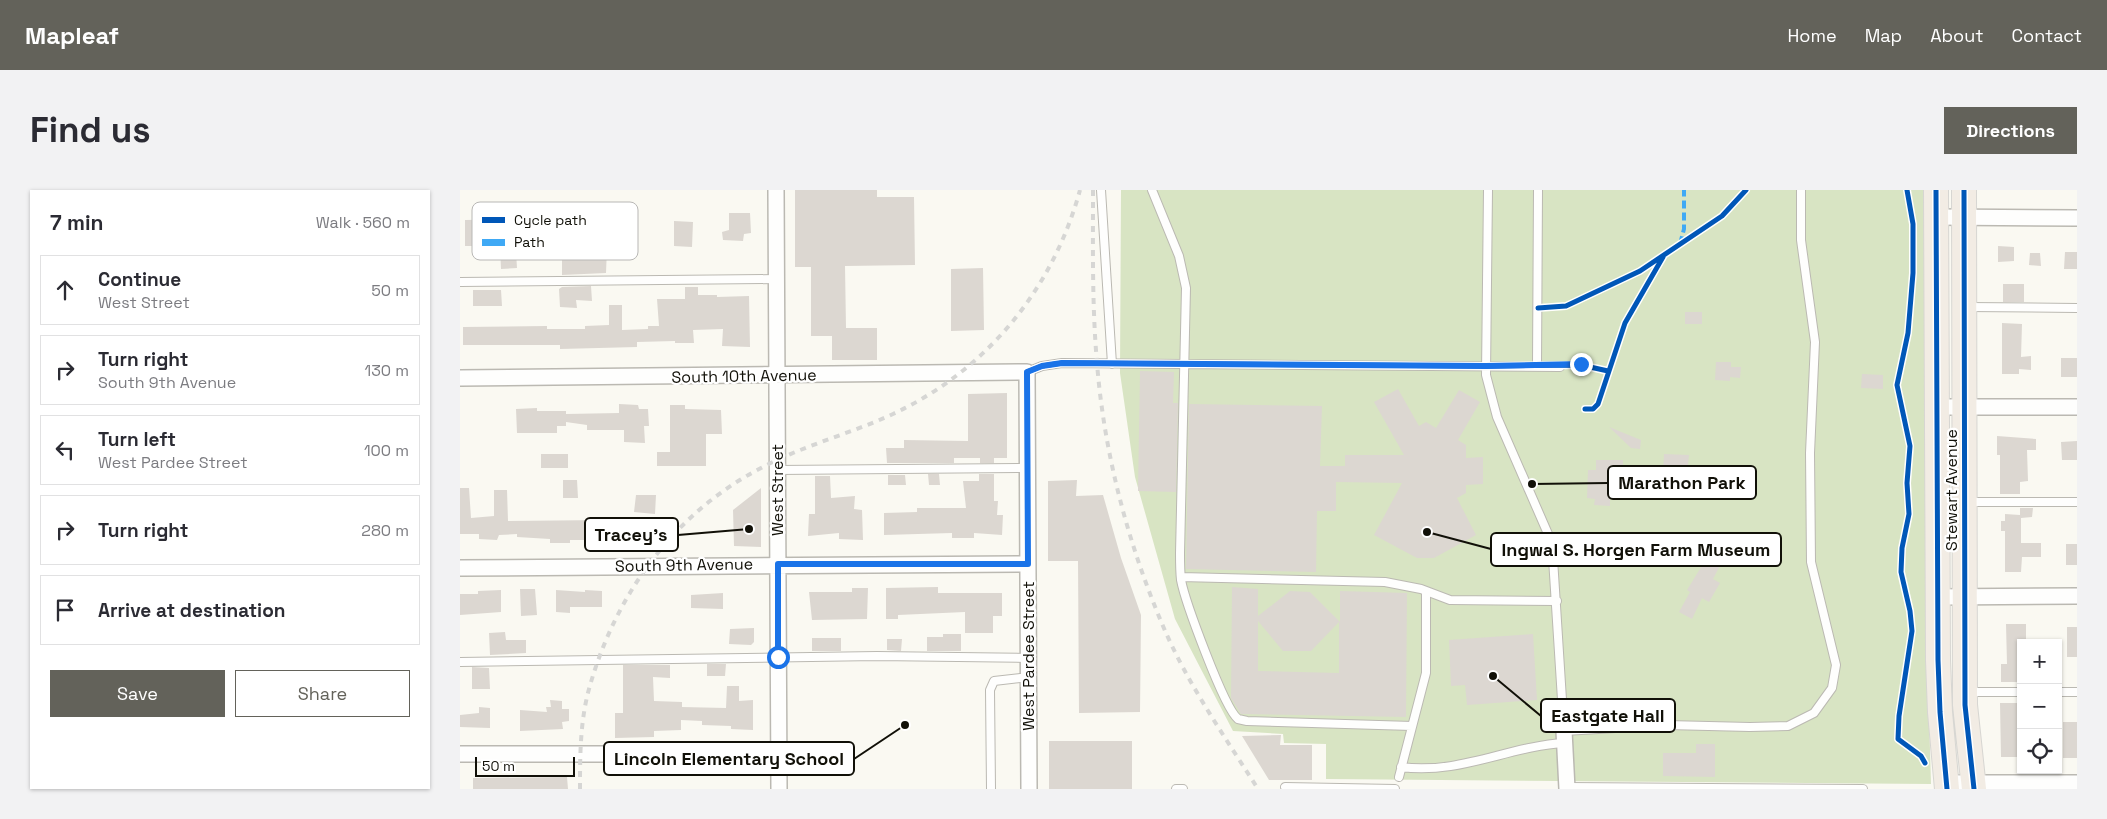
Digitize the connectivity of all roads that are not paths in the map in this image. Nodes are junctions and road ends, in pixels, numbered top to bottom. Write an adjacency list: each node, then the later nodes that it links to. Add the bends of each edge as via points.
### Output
1 (776, 190): 12 (street, West Street)
2 (1102, 190): 16 (lane)
3 (1152, 190): 17 (lane, via 1184,274 1187,299)
4 (1488, 190): 18 (lane)
5 (1538, 190): 19 (lane)
6 (1801, 190): 49 (lane, via 1801,240 1815,342 1810,453 1811,562 1836,666 1832,688 1814,713 1788,726 1667,725)
7 (1936, 190): 9 (main road, Stewart Avenue)
8 (1964, 190): 10 (main road, Stewart Avenue)
9 (1936, 217): 10 (street); 24 (main road, Stewart Avenue)
10 (1964, 218): 11 (street); 14 (main road, Stewart Avenue)
11 (2077, 218)
12 (776, 279): 13 (lane); 22 (street, West Street)
13 (460, 282)
14 (1964, 307): 15 (lane); 25 (main road, Stewart Avenue)
15 (2077, 308)
16 (1112, 364): 17 (lane); 21 (lane, via 1062,363)
17 (1183, 364): 18 (lane); 34 (lane)
18 (1486, 366): 19 (lane); 39 (lane, via 1497,417 1552,543)
19 (1537, 366): 20 (lane)
20 (1560, 366)
21 (1027, 372): 22 (street, South 10th Avenue); 27 (street, West Pardee Street)
22 (777, 376): 23 (street, South 10th Avenue); 28 (street, West Street)
23 (460, 378)
24 (1936, 408): 25 (street); 38 (main road, Stewart Avenue)
25 (1964, 408): 26 (street); 29 (main road, Stewart Avenue)
26 (2077, 408)
27 (1027, 468): 28 (lane); 32 (street, West Pardee Street)
28 (777, 470): 31 (street, West Street)
29 (1964, 502): 30 (lane); 36 (main road, Stewart Avenue)
30 (2077, 502)
31 (778, 564): 32 (street, South 9th Avenue); 33 (street, South 9th Avenue); 40 (street, West Street)
32 (1028, 564): 41 (street, West Pardee Street)
33 (460, 568)
34 (1181, 576): 35 (lane, via 1385,582); 48 (lane, via 1221,689 1238,719)
35 (1426, 592): 39 (lane, via 1457,601); 48 (lane, via 1426,672)
36 (1964, 596): 37 (street); 38 (street); 44 (main road, Stewart Avenue)
37 (2077, 596)
38 (1937, 597): 55 (main road, Stewart Avenue, via 1938,689)
39 (1557, 601): 49 (lane)
40 (778, 657): 41 (lane); 42 (lane); 51 (street, West Street)
41 (1029, 658): 43 (street, West Pardee Street)
42 (460, 662)
43 (1029, 677): 59 (lane, via 994,681 990,690); 60 (street, West Pardee Street)
44 (1965, 692): 45 (lane); 56 (main road, Stewart Avenue)
45 (2017, 692)
46 (2062, 692): 47 (lane)
47 (2077, 692)
48 (1412, 726): 52 (lane)
49 (1565, 737): 52 (lane, via 1459,766); 57 (street)
50 (460, 754): 51 (street)
51 (779, 754): 58 (street, West Street)
52 (1401, 767): 53 (lane)
53 (1399, 777)
54 (2077, 783): 56 (street)
55 (1947, 786): 56 (street)
56 (1974, 786)
57 (1567, 788): 65 (lane)
58 (779, 789)
59 (991, 789)
60 (1029, 789)
61 (1176, 789): 62 (lane)
62 (1183, 789)
63 (1286, 789): 64 (lane)
64 (1395, 789)
65 (1862, 789)

